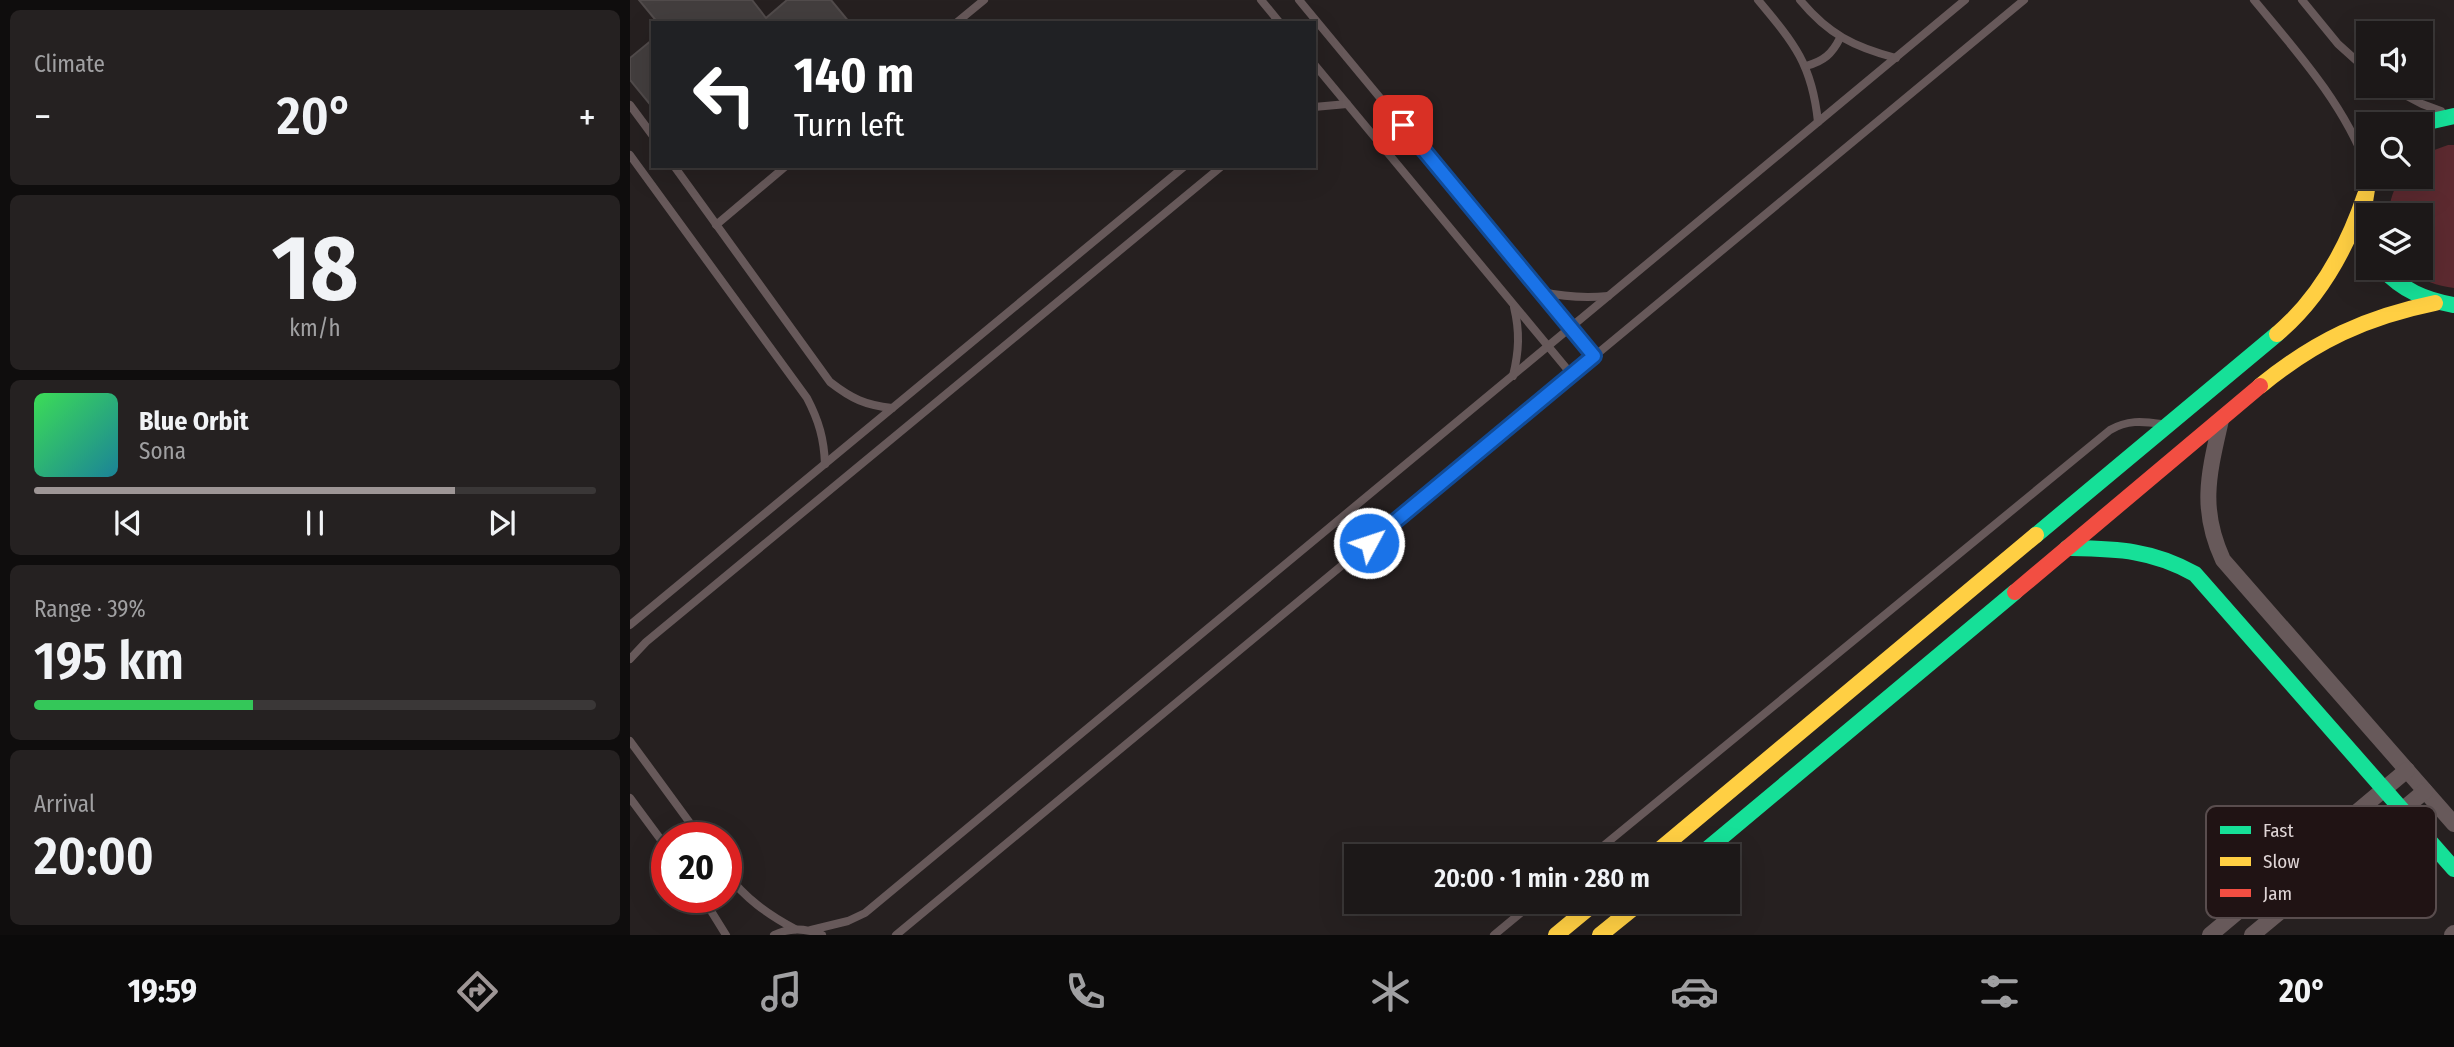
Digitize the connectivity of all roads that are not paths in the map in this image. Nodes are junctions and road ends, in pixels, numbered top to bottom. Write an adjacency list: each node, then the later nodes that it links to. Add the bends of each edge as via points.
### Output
1 (984, 0): 10 (lane)
2 (1261, 0): 11 (lane)
3 (1300, 0): 36 (lane)
4 (1758, 0): 16 (lane)
5 (1800, 0): 12 (lane)
6 (1965, 0): 13 (lane)
7 (2024, 0): 44 (lane)
8 (2254, 0): 25 (lane, via 2311,69)
9 (2301, 0): 14 (lane)
10 (959, 21)
11 (1278, 21)
12 (1840, 38): 13 (lane); 16 (lane, via 1821,61)
13 (1896, 58): 23 (lane)
14 (2356, 60)
15 (1316, 66): 18 (lane)
16 (1806, 66): 23 (lane)
17 (2411, 98): 21 (lane)
18 (1347, 104): 20 (lane); 39 (lane)
19 (630, 105): 24 (lane)
20 (1316, 107)
21 (2454, 116): 22 (street)
22 (2433, 120)
23 (1818, 122): 37 (lane)
24 (651, 133)
25 (2356, 142)
26 (630, 155): 51 (lane, via 807,398 818,419)
27 (675, 168): 34 (lane)
28 (784, 168): 34 (lane)
29 (1183, 168): 48 (lane)
30 (1220, 168): 54 (lane)
31 (2366, 189): 32 (street)
32 (2365, 195): 33 (street); 42 (street, via 2354,229 2319,291)
33 (2364, 203)
34 (716, 225): 48 (lane, via 830,382 869,406)
35 (2394, 280): 38 (street)
36 (1542, 292): 37 (lane, via 1575,298); 41 (lane)
37 (1608, 296): 41 (lane)
38 (2435, 303): 40 (street); 45 (street, via 2395,310 2356,324)
39 (1513, 304): 43 (lane); 47 (lane, via 1519,328)
40 (2454, 305)
41 (1570, 328): 43 (lane); 44 (lane)
42 (2269, 342): 45 (street); 50 (street)
43 (1548, 346): 46 (lane); 47 (lane)
44 (1594, 356): 46 (lane)
45 (2286, 365): 49 (street)
46 (1572, 375): 86 (lane)
47 (1513, 376): 82 (lane, via 865,913)
48 (892, 408): 51 (lane)
49 (2221, 420): 52 (street); 58 (street, via 2207,501 2209,522 2223,560)
50 (2169, 425): 55 (street); 68 (lane, via 2137,421 2110,430)
51 (825, 464): 53 (lane)
52 (2067, 548): 56 (street); 59 (street, via 2156,554 2194,574)
53 (630, 625)
54 (630, 659)
55 (1834, 706): 56 (street); 69 (street)
56 (1853, 727): 70 (street)
57 (630, 741): 65 (lane)
58 (2407, 770): 59 (street); 60 (street)
59 (2385, 789): 62 (street); 63 (street)
60 (2425, 791): 64 (street); 66 (street)
61 (630, 798): 67 (lane)
62 (2365, 806)
63 (2399, 806)
64 (2407, 806)
65 (689, 822)
66 (2454, 824)
67 (651, 826)
68 (1606, 844)
69 (1667, 844)
70 (1713, 844)
71 (2436, 849): 72 (street)
72 (2454, 869)
73 (742, 892): 81 (lane, via 771,917)
74 (712, 913): 83 (lane)
75 (1519, 914): 87 (lane)
76 (1581, 914): 88 (street)
77 (1629, 914): 80 (street)
78 (2230, 918): 90 (street)
79 (2272, 918): 91 (street)
80 (1616, 928): 89 (street)
81 (795, 929): 82 (lane); 84 (lane)
82 (811, 930): 85 (lane)
83 (726, 935)
84 (774, 935)
85 (822, 935)
86 (896, 935)
87 (1494, 935)
88 (1556, 935)
89 (1600, 935)
90 (2210, 935)
91 (2252, 935)

